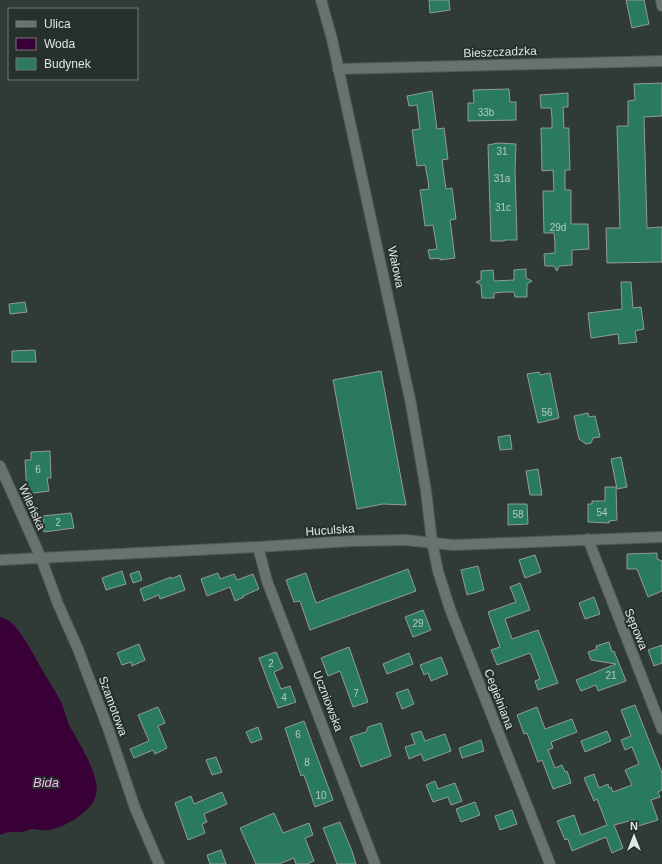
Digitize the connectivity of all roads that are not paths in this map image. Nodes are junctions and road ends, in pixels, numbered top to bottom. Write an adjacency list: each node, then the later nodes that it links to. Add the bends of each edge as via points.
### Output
1 (321, 0): 5 (street, Wałowa)
2 (661, 0): 3 (street)
3 (662, 6)
4 (662, 61): 5 (street, Bieszczadzka)
5 (338, 69): 9 (street, Wałowa, via 412,404)
6 (0, 466): 11 (street, Wileńska)
7 (662, 537): 8 (street, Huculska)
8 (588, 539): 9 (street, Huculska, via 453,546); 13 (street, Sępowa)
9 (432, 542): 10 (street, Huculska, via 352,541); 16 (street, Cegielniana, via 450,609)
10 (258, 548): 11 (street, Huculska); 15 (street, Uczniowska, via 267,581)
11 (41, 558): 12 (street, Huculska); 14 (street, Szamotowa, via 109,731 135,808)
12 (0, 560)
13 (662, 729)
14 (159, 864)
15 (375, 864)
16 (550, 864)

